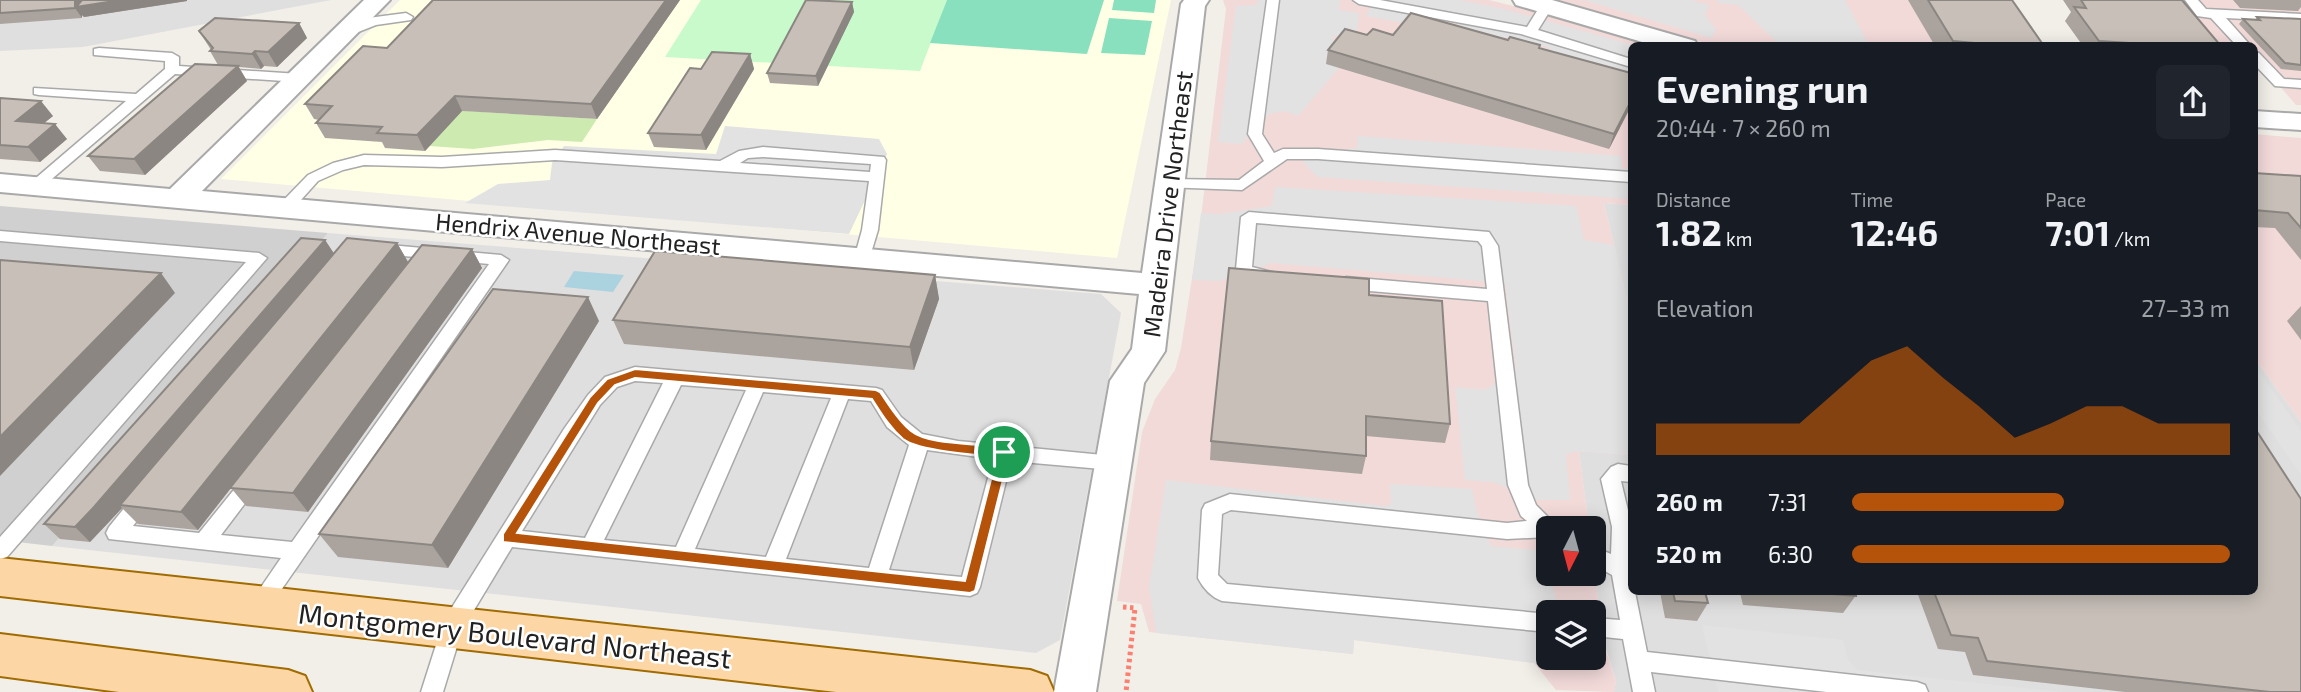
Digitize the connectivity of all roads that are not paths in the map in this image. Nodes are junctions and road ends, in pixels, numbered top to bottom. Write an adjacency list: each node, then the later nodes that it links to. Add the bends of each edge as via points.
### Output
1 (378, 0): 11 (street)
2 (1197, 0): 27 (street, Madeira Drive Northeast)
3 (1273, 0): 24 (lane, via 1255,134)
4 (1359, 0): 10 (lane)
5 (2191, 0): 7 (lane, via 2202,13)
6 (1536, 3): 10 (lane); 12 (street)
7 (2215, 14): 9 (lane); 13 (lane)
8 (407, 17): 11 (lane, via 373,21)
9 (2301, 18)
10 (1530, 32): 16 (lane)
11 (345, 33): 18 (street)
12 (1672, 42)
13 (2241, 42)
14 (99, 52): 17 (lane, via 172,57)
15 (2258, 60): 19 (lane, via 2280,83)
16 (1628, 62)
17 (172, 70): 18 (lane); 21 (lane)
18 (299, 78): 30 (street)
19 (2301, 85)
20 (39, 91): 21 (lane)
21 (139, 98): 29 (lane)
22 (2258, 119): 23 (street)
23 (2301, 122)
24 (1272, 162): 25 (lane, via 1283,154 1318,154); 28 (lane)
25 (1628, 177)
26 (0, 183): 29 (street, Hendrix Avenue Northeast)
27 (1169, 184): 28 (lane); 40 (street, Madeira Drive Northeast)
28 (1242, 185): 32 (lane)
29 (35, 186): 30 (street, Hendrix Avenue Northeast)
30 (179, 197): 31 (street, Hendrix Avenue Northeast)
31 (285, 207): 36 (street, Hendrix Avenue Northeast); 36 (lane, via 313,178 364,160 442,162 555,155 877,177)
32 (1249, 216): 38 (lane, via 1244,269 1252,275); 41 (lane, via 1482,236 1490,246)
33 (0, 236): 56 (lane, via 259,258)
34 (355, 247): 35 (lane)
35 (429, 253): 37 (lane); 57 (lane, via 501,260)
36 (862, 258): 40 (street, Hendrix Avenue Northeast)
37 (413, 275)
38 (1279, 278)
39 (1333, 282): 41 (lane)
40 (1156, 285): 47 (street, Madeira Drive Northeast, via 1148,351 1127,381)
41 (1496, 296): 51 (lane, via 1518,485)
42 (675, 378): 43 (lane); 53 (lane, via 635,374 611,382 570,434); 55 (lane)
43 (757, 385): 44 (lane); 58 (lane)
44 (842, 392): 45 (lane, via 876,395 894,422 909,437); 60 (lane)
45 (920, 440): 46 (lane); 63 (lane)
46 (1004, 452): 47 (lane); 63 (lane, via 970,587)
47 (1113, 463): 74 (street, Madeira Drive Northeast)
48 (263, 467): 54 (lane)
49 (1628, 474): 61 (lane, via 1618,472 1611,479 1622,527)
50 (160, 480): 54 (lane, via 116,533)
51 (1536, 518)
52 (1536, 530): 65 (lane, via 1507,531 1230,502 1212,510 1208,578 1222,592)
53 (507, 538): 55 (lane); 66 (lane)
54 (204, 542): 57 (lane)
55 (590, 547): 58 (lane)
56 (0, 551)
57 (298, 551): 64 (lane)
58 (682, 556): 60 (lane)
59 (1606, 562): 61 (lane)
60 (773, 566): 63 (lane)
61 (1621, 570): 68 (lane)
62 (0, 577): 64 (main road, Montgomery Boulevard Northeast)
63 (876, 577)
64 (259, 606): 66 (main road, Montgomery Boulevard Northeast)
65 (1536, 622)
66 (452, 627): 72 (lane); 73 (main road, Montgomery Boulevard Northeast)
67 (1606, 628): 68 (lane)
68 (1633, 631): 70 (lane)
69 (0, 655): 71 (main road)
70 (1639, 661): 75 (lane); 76 (lane)
71 (288, 692)
72 (432, 692)
73 (1030, 692)
74 (1075, 692)
75 (1644, 692)
76 (1917, 692)

